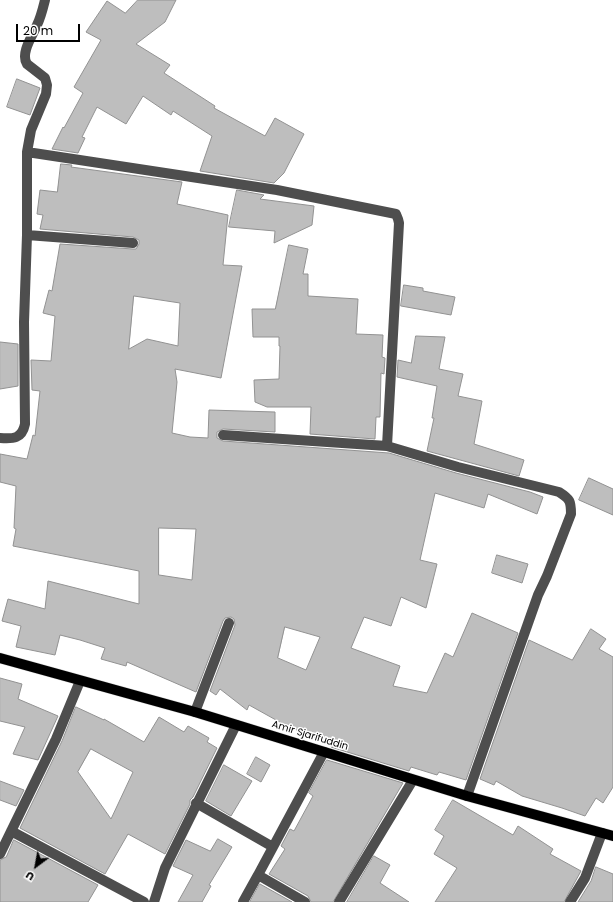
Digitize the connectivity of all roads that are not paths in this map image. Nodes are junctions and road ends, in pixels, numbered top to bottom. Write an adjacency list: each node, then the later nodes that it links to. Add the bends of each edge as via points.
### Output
1 (46, 0): 2 (street, via 25,57 27,64 46,78 47,85 46,94 31,130)
2 (27, 152): 3 (street); 7 (street, via 276,190 396,214 399,223)
3 (27, 234): 4 (street); 6 (street, via 24,322 25,424 21,435 16,438)
4 (133, 243)
5 (222, 435): 7 (street)
6 (0, 438)
7 (387, 446): 15 (street, via 559,492 568,498 571,504 571,514 538,595)
8 (229, 623): 11 (street)
9 (0, 658): 10 (main road, Amir Sjarifuddin)
10 (80, 681): 11 (main road, Amir Sjarifuddin); 17 (street, via 56,739)
11 (195, 712): 12 (main road, Amir Sjarifuddin)
12 (236, 725): 13 (main road, Amir Sjarifuddin); 16 (street)
13 (324, 752): 14 (main road, Amir Sjarifuddin); 20 (street)
14 (413, 780): 15 (main road, Amir Sjarifuddin); 27 (street)
15 (467, 796): 18 (main road, Amir Sjarifuddin)
16 (196, 803): 20 (street); 23 (street, via 165,868)
17 (11, 831): 21 (street); 24 (street)
18 (602, 833): 19 (main road, Amir Sjarifuddin); 28 (street, via 585,878)
19 (613, 836)
20 (273, 846): 22 (street)
21 (0, 854)
22 (258, 875): 25 (street); 26 (street)
23 (158, 901)
24 (144, 902)
25 (243, 902)
26 (305, 902)
27 (339, 902)
28 (570, 902)

